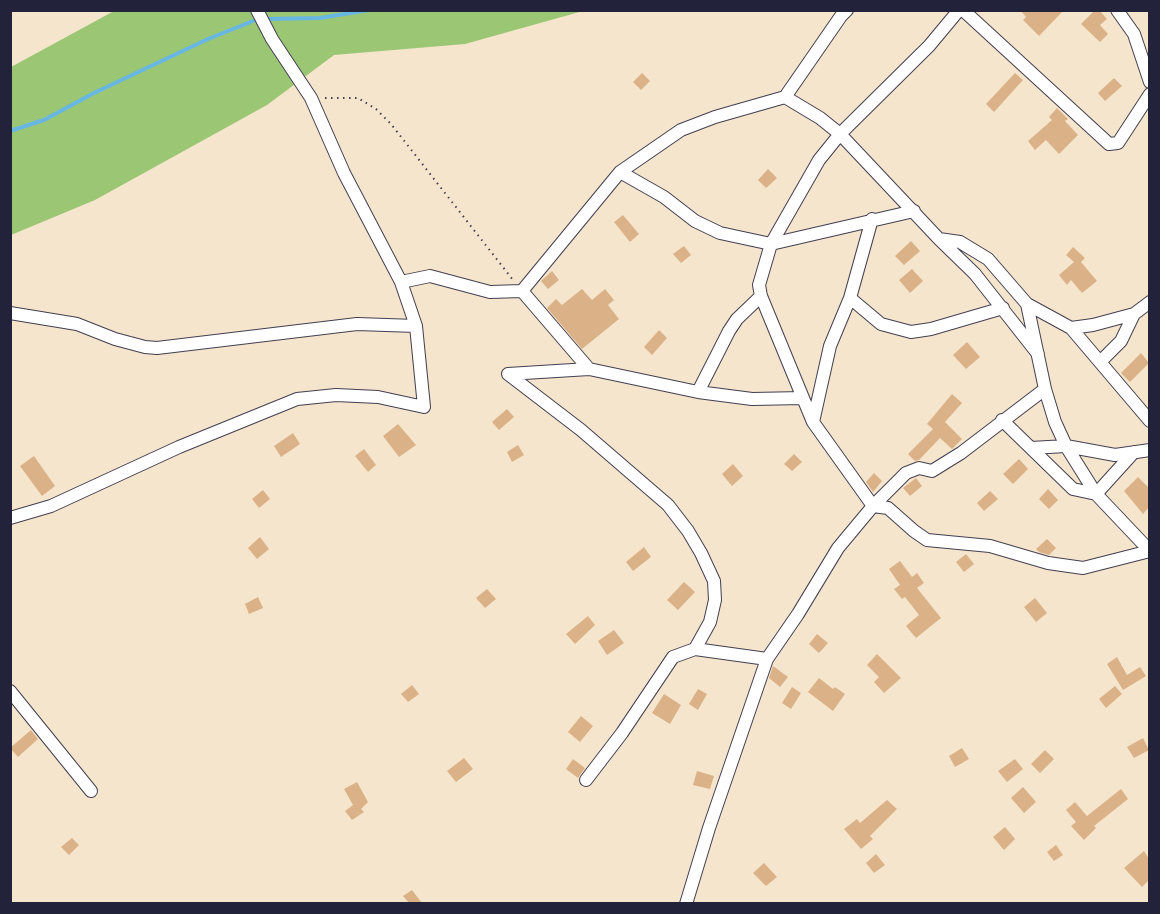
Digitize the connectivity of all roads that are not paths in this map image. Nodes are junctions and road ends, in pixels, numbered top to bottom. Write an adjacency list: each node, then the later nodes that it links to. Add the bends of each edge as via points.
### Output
1 (257, 10): 14 (street, via 311,98 344,173)
2 (847, 10): 7 (street)
3 (961, 10): 6 (street, via 1108,144 1118,143); 8 (street)
4 (1117, 10): 5 (street, via 1134,33)
5 (1149, 82)
6 (1149, 94)
7 (785, 97): 8 (street); 9 (street, via 681,130)
8 (840, 134): 10 (street); 13 (street, via 819,160)
9 (620, 172): 13 (street, via 720,233); 15 (street)
10 (914, 211): 11 (street); 12 (street)
11 (872, 219): 13 (street); 17 (street)
12 (939, 239): 19 (street, via 960,242 988,259); 20 (street)
13 (771, 244): 16 (street, via 759,285)
14 (401, 282): 15 (street, via 430,276 490,292); 23 (street)
15 (522, 291): 27 (street)
16 (761, 296): 29 (street, via 729,331); 30 (street)
17 (850, 298): 20 (street, via 881,324 911,332); 33 (street, via 831,346)
18 (1149, 302): 22 (street)
19 (1027, 304): 24 (street); 25 (street)
20 (1003, 308): 25 (street)
21 (10, 312): 23 (street, via 77,324 115,339 157,348 357,324)
22 (1134, 314): 24 (street); 26 (street, via 1121,341)
23 (416, 326): 40 (street, via 424,407 378,397 336,395 297,399 179,447 51,506)
24 (1071, 328): 26 (street)
25 (1038, 354): 28 (street)
26 (1101, 362): 32 (street)
27 (589, 369): 29 (street); 42 (street, via 508,374 581,430 659,498 688,531 714,581 710,622)
28 (1045, 388): 31 (street); 34 (street)
29 (698, 392): 30 (street, via 752,399)
30 (803, 398): 33 (street)
31 (1002, 420): 35 (street); 39 (street, via 932,471 920,468 906,473)
32 (1149, 421)
33 (813, 422): 39 (street)
34 (1066, 446): 35 (street); 37 (street, via 1115,454); 38 (street)
35 (1031, 448): 38 (street, via 1073,489)
36 (1149, 450): 37 (street)
37 (1134, 452): 38 (street)
38 (1096, 494): 41 (street)
39 (873, 506): 41 (street, via 888,508 927,540 990,546 1048,563 1083,568); 43 (street, via 838,548)
40 (10, 518)
41 (1149, 551)
42 (695, 649): 43 (street); 45 (street, via 673,657)
43 (767, 659): 47 (street)
44 (10, 691): 46 (street)
45 (586, 780)
46 (91, 790)
47 (686, 903)

